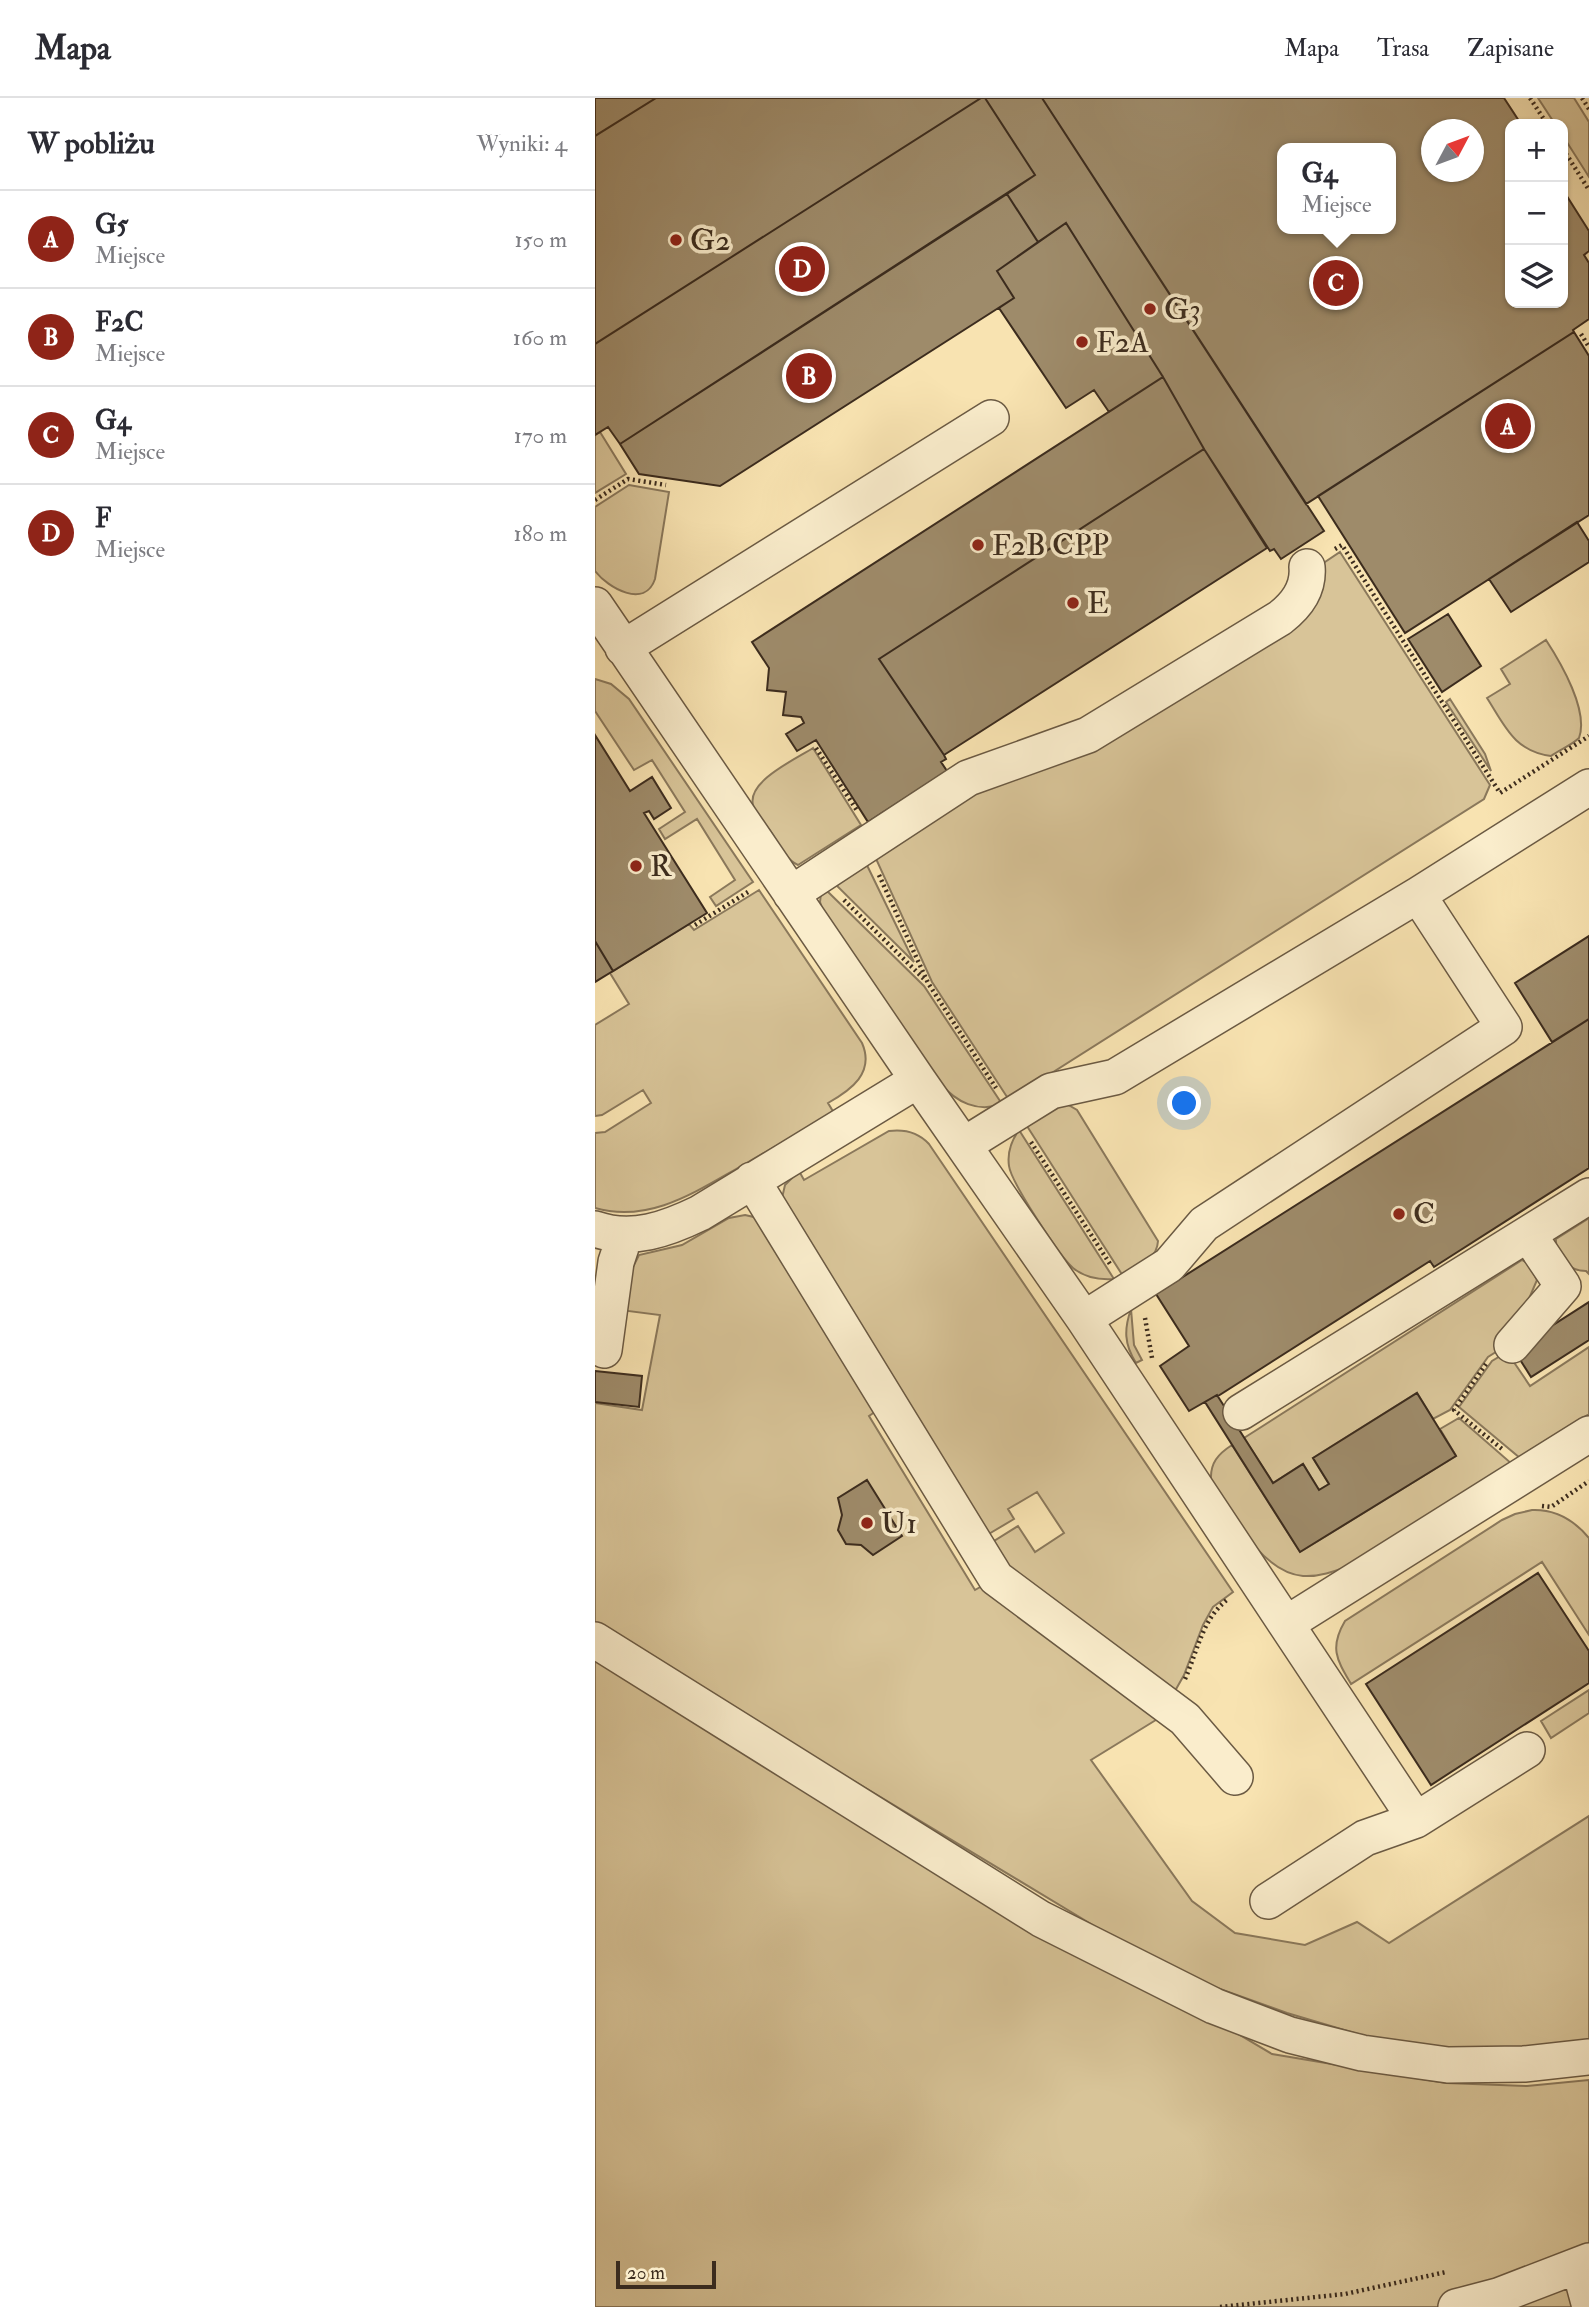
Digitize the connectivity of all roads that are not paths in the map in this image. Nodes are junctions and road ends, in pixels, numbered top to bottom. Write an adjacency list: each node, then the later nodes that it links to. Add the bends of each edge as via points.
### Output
1 (991, 418): 3 (street)
2 (1307, 567): 5 (street, via 1300,597 1280,618 1088,736 968,778)
3 (606, 632): 5 (street)
4 (1589, 787): 6 (street)
5 (791, 894): 7 (street)
6 (1418, 895): 8 (street, via 1115,1077 1051,1091); 13 (street, via 1504,1027 1204,1224 1169,1265)
7 (918, 1080): 8 (street); 9 (street)
8 (964, 1144): 13 (street)
9 (752, 1180): 12 (street, via 673,1226); 21 (street, via 996,1578 1185,1719)
10 (1589, 1196): 11 (street)
11 (1528, 1234): 14 (street, via 1563,1286); 16 (street)
12 (608, 1249): 15 (street)
13 (1084, 1319): 18 (street)
14 (1512, 1345)
15 (604, 1350)
16 (1241, 1412)
17 (1589, 1434): 18 (street)
18 (1286, 1625): 22 (street)
19 (595, 1640): 24 (street, via 1041,1919 1214,2006 1290,2035 1362,2053 1436,2063 1524,2064)
20 (1527, 1750): 22 (street)
21 (1235, 1777)
22 (1416, 1820): 23 (street, via 1364,1838)
23 (1268, 1901)
24 (1589, 2057)
25 (1584, 2264): 26 (street); 27 (street)
26 (1589, 2303)
27 (1456, 2307)

